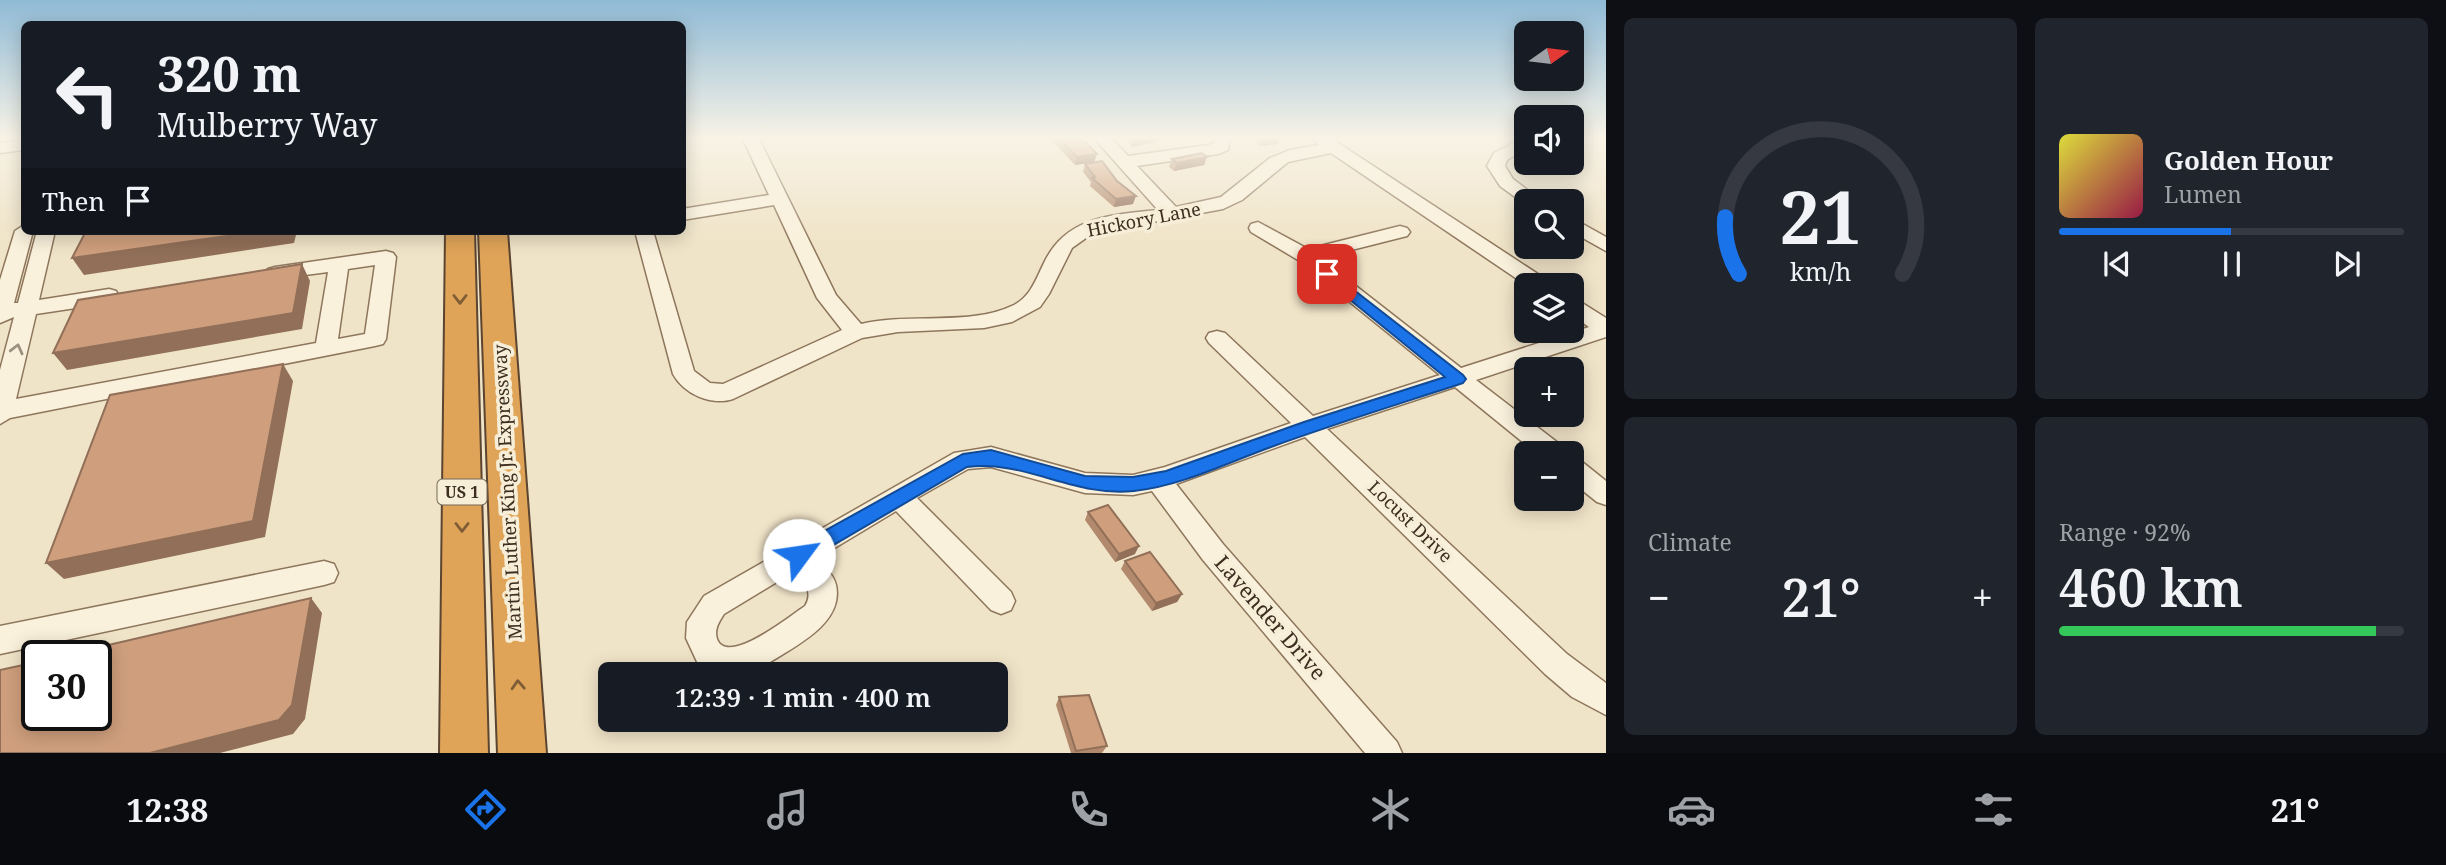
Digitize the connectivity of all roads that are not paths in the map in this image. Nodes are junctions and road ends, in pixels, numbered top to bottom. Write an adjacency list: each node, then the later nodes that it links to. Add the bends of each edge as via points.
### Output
1 (766, 172): 7 (street)
2 (1134, 172): 8 (street)
3 (1266, 172): 8 (street, Hickory Lane, via 1241,195 1216,206)
4 (1371, 172): 22 (street)
5 (1498, 172): 6 (street)
6 (1515, 189)
7 (779, 199): 9 (street); 31 (street, via 827,298)
8 (1171, 213): 31 (street, Hickory Lane, via 1098,226 1071,237 1040,294 1025,308 1004,317 878,325)
9 (686, 214)
10 (1258, 228): 20 (street)
11 (1584, 231): 18 (street)
12 (1400, 232): 20 (street)
13 (486, 235): 47 (highway, Martin Luther King Jr. Expressway / US 1, one-way to 47)
14 (486, 235): 48 (highway, Martin Luther King Jr. Expressway / US 1, one-way to 14)
15 (645, 235): 31 (street, Hickory Lane, via 684,374 709,392 741,387)
16 (45, 236): 17 (street); 23 (street)
17 (22, 238): 19 (street); 25 (street)
18 (1606, 245)
19 (0, 249)
20 (1305, 256): 34 (street)
21 (339, 264): 24 (street); 33 (street); 33 (street, via 386,257 375,339)
22 (1522, 273)
23 (35, 274): 25 (street); 27 (street)
24 (258, 275)
25 (6, 278): 28 (street)
26 (136, 292): 27 (street)
27 (27, 307): 28 (street); 35 (street, one-way to 27)
28 (1, 314)
29 (1584, 314): 30 (street)
30 (1606, 329): 34 (street)
31 (856, 332)
32 (1217, 338): 36 (street, Locust Drive)
33 (326, 349): 35 (street)
34 (1458, 379): 36 (street); 37 (street)
35 (0, 412)
36 (1310, 426): 39 (street); 46 (street, Locust Drive, via 1556,664)
37 (1538, 441)
38 (1584, 478): 40 (street)
39 (1158, 479): 41 (street, via 1133,485 1085,483 991,457 963,460); 49 (street, Lavender Drive, via 1213,552)
40 (1606, 495)
41 (898, 496): 42 (street); 44 (street)
42 (799, 555)
43 (324, 573): 45 (street)
44 (1001, 601)
45 (0, 640)
46 (1606, 700)
47 (464, 753)
48 (522, 753)
49 (1386, 753)

